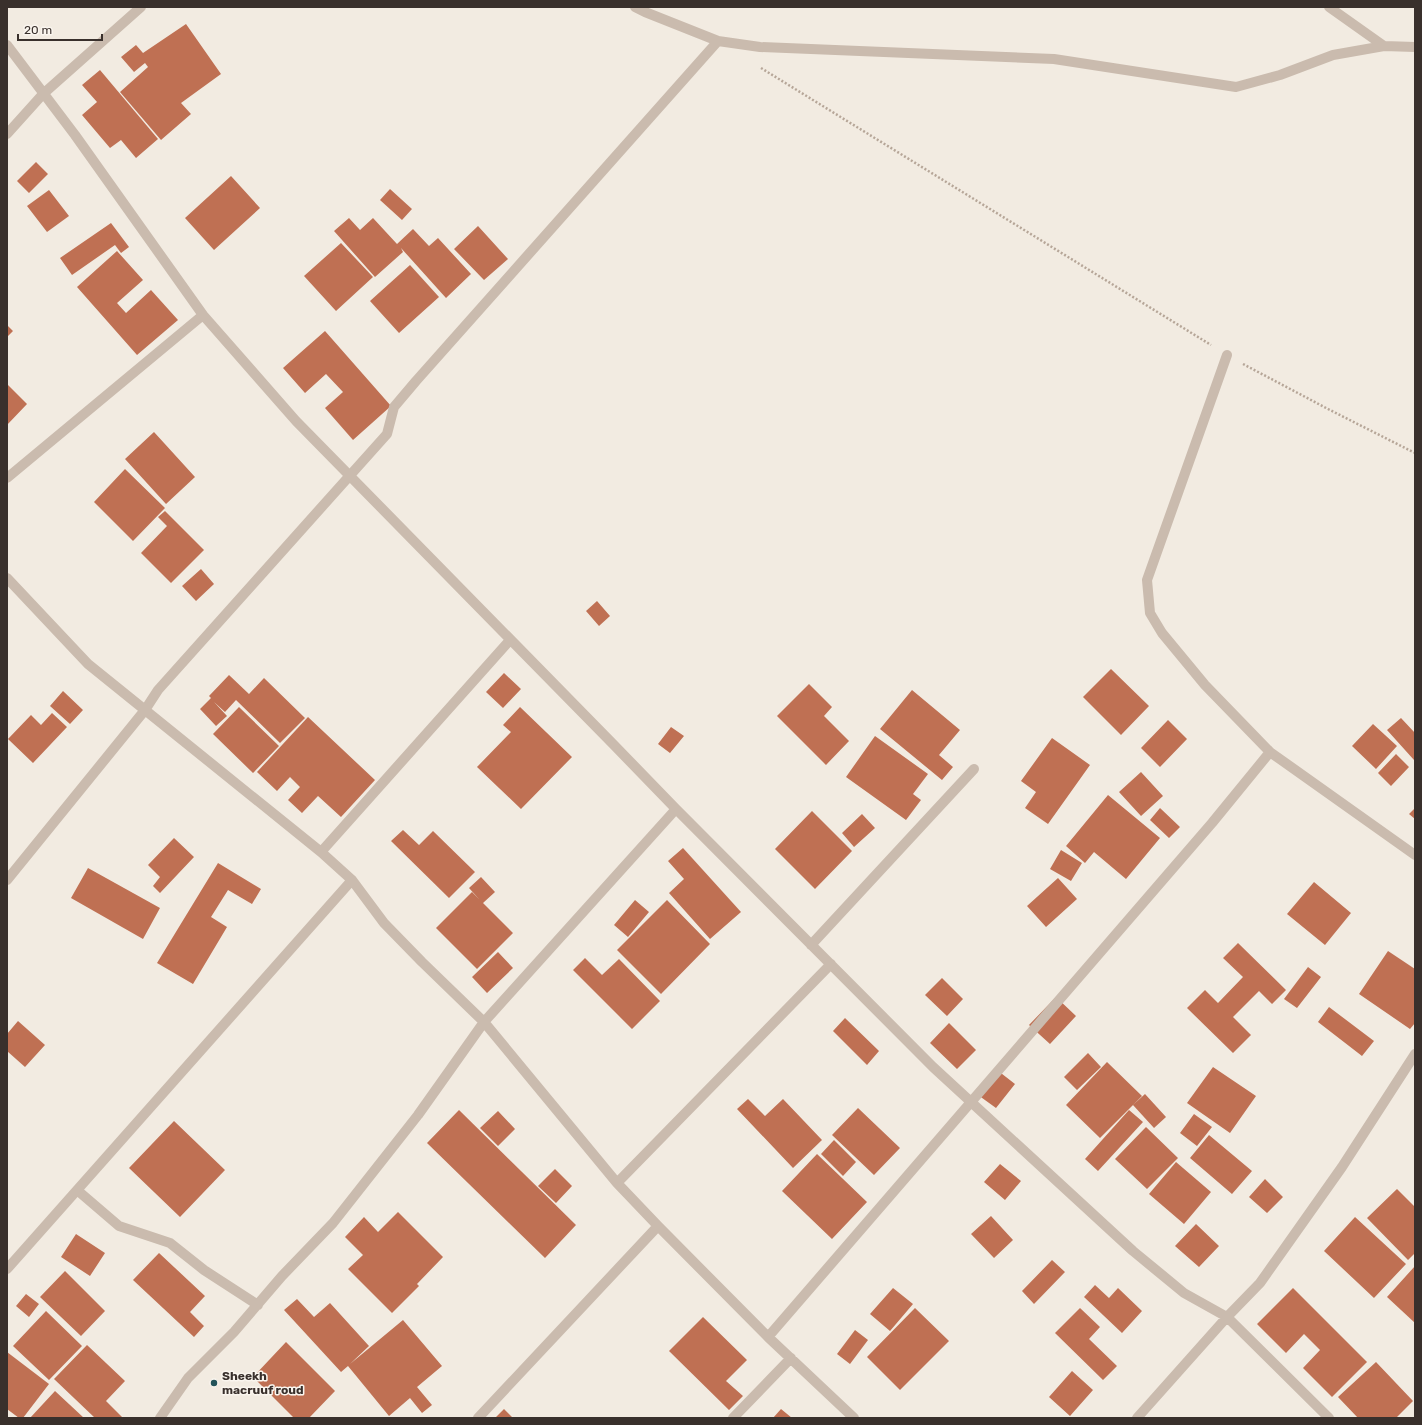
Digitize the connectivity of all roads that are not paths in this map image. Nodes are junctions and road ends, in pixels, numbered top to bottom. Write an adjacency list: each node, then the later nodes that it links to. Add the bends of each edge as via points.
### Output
1 (141, 7): 8 (street)
2 (635, 7): 4 (street)
3 (1329, 7): 6 (street)
4 (718, 41): 6 (street, via 760,47 1054,58 1236,87 1280,75 1333,55); 12 (street, via 416,381 394,407 387,434)
5 (7, 45): 8 (street)
6 (1384, 46): 7 (street)
7 (1415, 46)
8 (43, 94): 9 (street); 10 (street)
9 (7, 134)
10 (203, 315): 12 (street, via 296,421); 13 (street)
11 (1227, 355): 17 (street, via 1148,580 1150,613 1162,633 1205,684)
12 (349, 475): 15 (street); 16 (street, via 158,690)
13 (7, 478)
14 (7, 578): 16 (street, via 88,664)
15 (510, 640): 19 (street); 20 (street)
16 (145, 710): 20 (street); 22 (street)
17 (1270, 752): 21 (street); 28 (street, via 1212,823)
18 (974, 769): 24 (street)
19 (676, 809): 24 (street); 26 (street)
20 (321, 852): 23 (street)
21 (1415, 855)
22 (7, 880)
23 (352, 880): 26 (street, via 384,923); 30 (street)
24 (811, 945): 25 (street)
25 (831, 964): 28 (street, via 933,1067); 29 (street)
26 (484, 1022): 29 (street); 33 (street, via 418,1116 333,1223)
27 (1415, 1054): 34 (street, via 1342,1167 1260,1283)
28 (971, 1101): 34 (street, via 1133,1251 1184,1293); 35 (street)
29 (617, 1183): 31 (street)
30 (77, 1190): 32 (street); 33 (street, via 119,1226 170,1243 204,1270)
31 (658, 1226): 35 (street); 38 (street)
32 (7, 1269)
33 (258, 1305): 37 (street, via 188,1378)
34 (1227, 1317): 41 (street); 42 (street)
35 (768, 1336): 36 (street)
36 (791, 1358): 39 (street); 40 (street)
37 (160, 1418)
38 (478, 1418)
39 (733, 1418)
40 (854, 1418)
41 (1137, 1418)
42 (1329, 1418)

